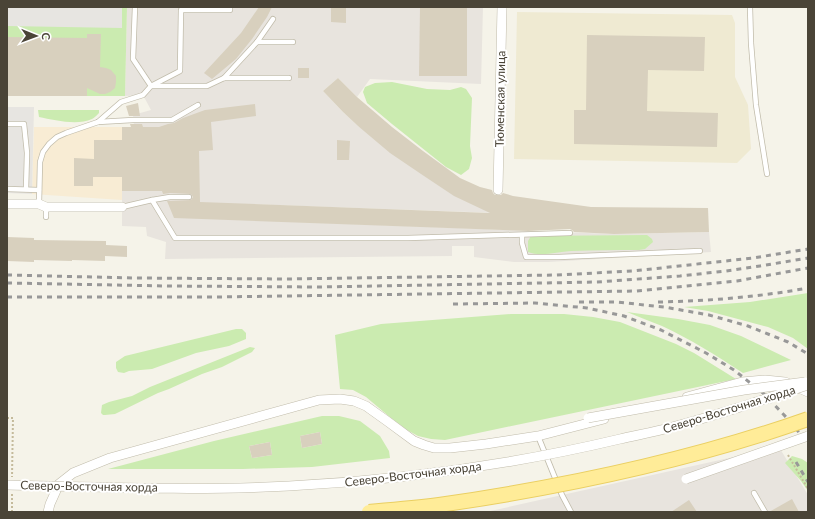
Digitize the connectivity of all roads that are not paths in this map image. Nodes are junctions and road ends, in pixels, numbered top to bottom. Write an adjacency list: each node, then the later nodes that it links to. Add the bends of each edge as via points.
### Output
1 (135, 7): 10 (lane, via 133,59)
2 (230, 7): 10 (lane, via 230,10 181,10 180,71)
3 (502, 7): 18 (street, Тюменская улица)
4 (750, 7): 14 (lane, via 756,105)
5 (274, 19): 6 (lane)
6 (257, 42): 7 (lane); 8 (lane)
7 (293, 42)
8 (224, 78): 9 (lane); 10 (lane, via 207,86)
9 (288, 78)
10 (151, 86): 12 (lane, via 143,95 121,102)
11 (198, 105): 12 (lane, via 172,120)
12 (98, 122): 17 (lane, via 66,132 49,144 40,162)
13 (7, 124): 16 (lane, via 24,124 27,153)
14 (767, 174)
15 (7, 189): 16 (lane)
16 (26, 189): 17 (lane)
17 (39, 190): 22 (lane)
18 (498, 190)
19 (190, 197): 20 (lane)
20 (152, 200): 23 (lane); 26 (lane, via 175,238 408,238)
21 (7, 204): 22 (street)
22 (42, 205): 23 (street); 24 (lane)
23 (122, 207)
24 (46, 217)
25 (570, 233): 26 (lane)
26 (522, 234): 27 (lane, via 526,257)
27 (700, 251)
28 (808, 381): 31 (street, bridge)
29 (808, 385): 36 (street, Северо-Восточная хорда, bridge, via 671,428 511,462 437,473 288,486 200,488)
30 (808, 392): 33 (street, via 785,382 742,382)
31 (588, 418)
32 (808, 419): 39 (main road, bridge, via 743,440 591,479 437,505)
33 (538, 436): 38 (street, via 434,448 414,441 366,406 340,398 319,400 110,458 73,473 59,484); 40 (lane)
34 (808, 436): 35 (street, bridge)
35 (686, 479)
36 (10, 485)
37 (754, 493): 41 (lane)
38 (48, 512)
39 (369, 512)
40 (571, 512)
41 (765, 512)

